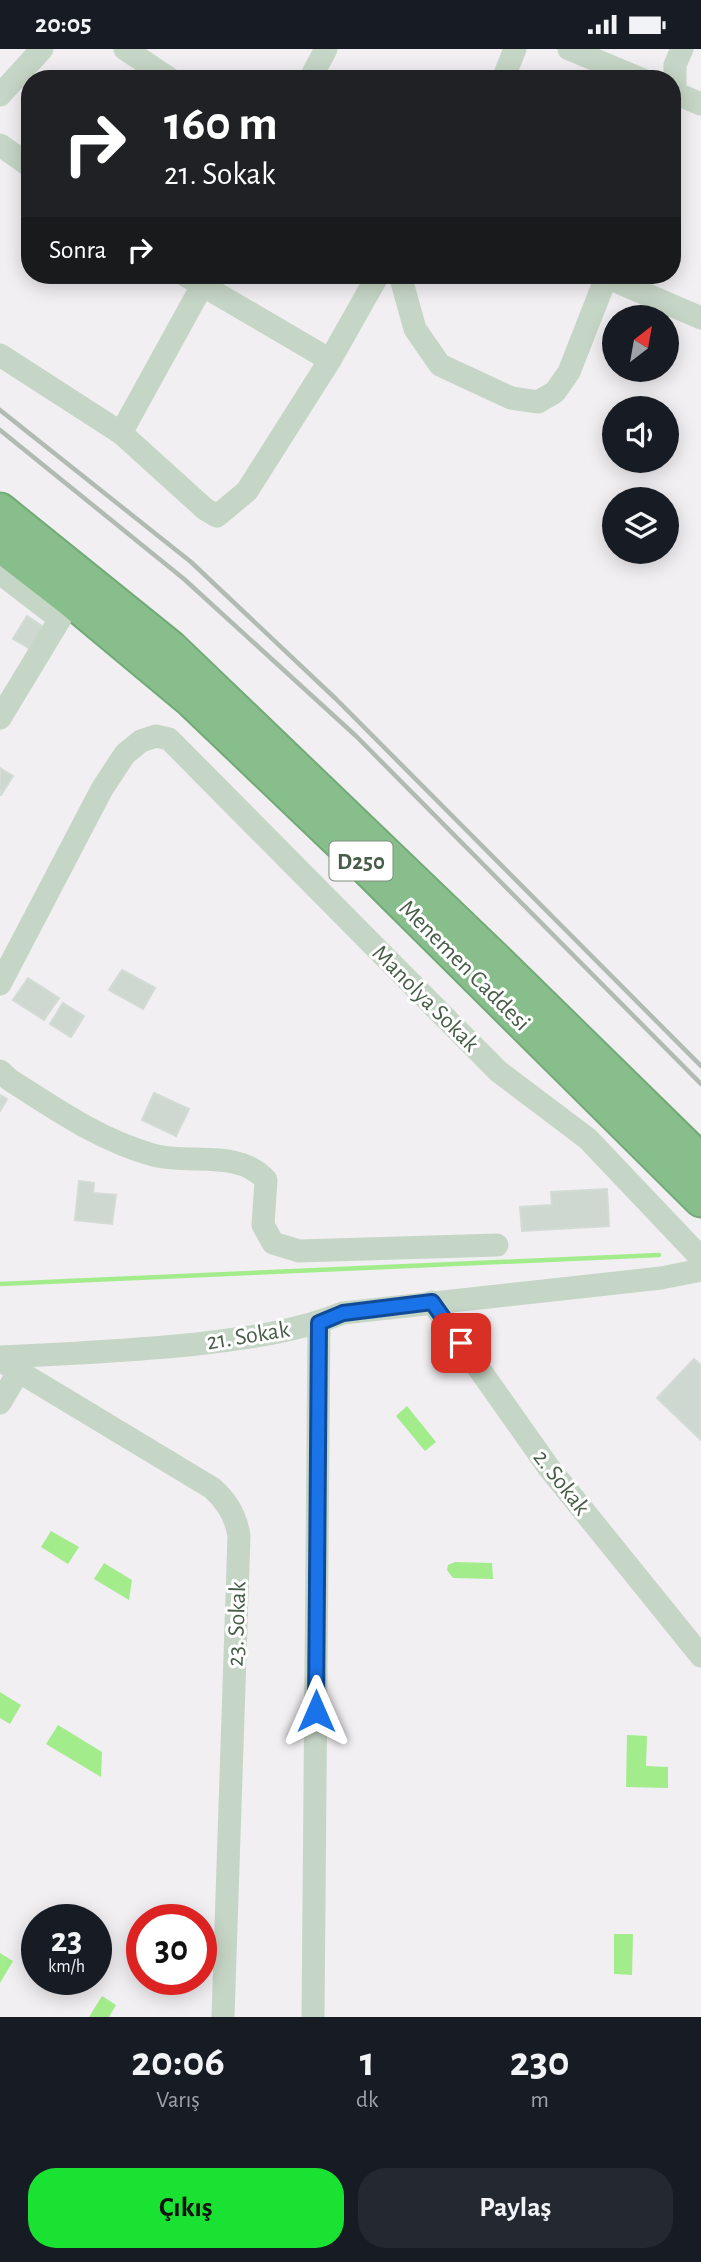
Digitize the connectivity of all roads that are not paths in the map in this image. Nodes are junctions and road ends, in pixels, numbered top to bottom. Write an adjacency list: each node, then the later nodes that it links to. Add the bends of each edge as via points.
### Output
1 (42, 49): 7 (street)
2 (125, 49): 8 (street)
3 (326, 49): 9 (street)
4 (515, 49): 10 (street)
5 (569, 49): 11 (street)
6 (682, 49): 12 (street)
7 (23, 70)
8 (156, 70)
9 (315, 70)
10 (507, 70)
11 (619, 70)
12 (675, 70)
13 (21, 72): 14 (street)
14 (0, 95)
15 (681, 98): 16 (street)
16 (701, 104)
17 (0, 145): 18 (street)
18 (21, 160)
19 (196, 284): 28 (street)
20 (206, 284): 27 (street)
21 (373, 284): 27 (street)
22 (402, 284): 23 (street, via 415,329 440,365 511,398 538,402 555,392 569,372)
23 (604, 284)
24 (625, 284): 25 (street)
25 (701, 318)
26 (0, 355): 28 (street)
27 (330, 360): 28 (street, via 247,491 218,516)
28 (121, 433)
29 (0, 510): 35 (highway, Menemen Caddesi / D250, via 171,647)
30 (0, 545): 36 (highway, Menemen Caddesi / D250, via 191,700)
31 (0, 573): 32 (street, via 60,619)
32 (0, 718)
33 (1, 978): 38 (street, Manolya Sokak, via 125,754 141,741 156,736 169,739 498,1071 588,1139)
34 (0, 1071): 37 (street, via 102,1137 155,1156 240,1163 257,1170 266,1180 263,1225 273,1243 299,1251)
35 (701, 1161)
36 (701, 1200)
37 (497, 1245)
38 (701, 1258)
39 (701, 1271): 40 (street, 21. Sokak)
40 (432, 1302): 41 (street, 21. Sokak, via 343,1313); 44 (street, 2. Sokak, via 550,1468)
41 (319, 1323): 42 (street, 21. Sokak, via 253,1338); 46 (street)
42 (6, 1362): 43 (street); 45 (street, 23. Sokak, via 212,1487 237,1525)
43 (0, 1403)
44 (701, 1656)
45 (223, 2017)
46 (313, 2017)

